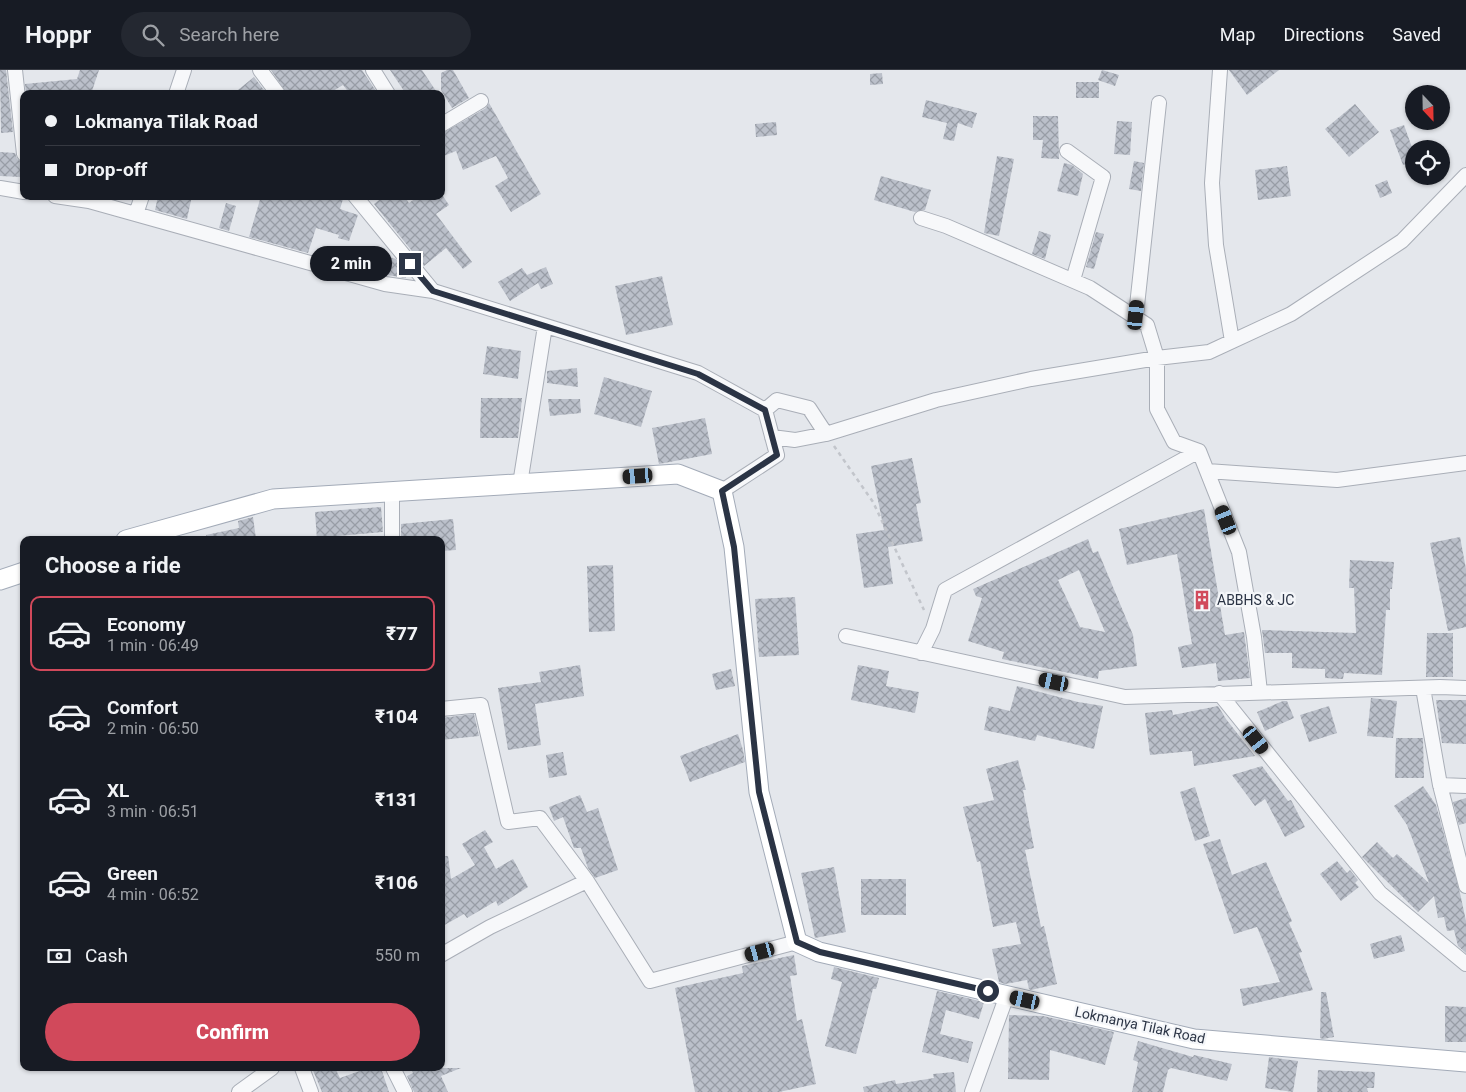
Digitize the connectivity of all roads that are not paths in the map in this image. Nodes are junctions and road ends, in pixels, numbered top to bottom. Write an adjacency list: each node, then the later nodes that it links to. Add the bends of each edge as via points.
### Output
1 (15, 70): 11 (street)
2 (184, 70): 6 (street)
3 (260, 70): 7 (street)
4 (373, 70): 8 (street)
5 (1220, 70): 26 (street, via 1212,183 1216,245)
6 (177, 90)
7 (275, 90)
8 (386, 90)
9 (481, 101): 12 (street)
10 (1159, 103): 24 (street)
11 (20, 117)
12 (445, 123)
13 (1067, 151): 22 (street, via 1103,178)
14 (1466, 175): 26 (street, via 1402,241 1291,314)
15 (0, 188): 16 (street)
16 (20, 191)
17 (82, 200): 20 (street)
18 (141, 200): 20 (street)
19 (357, 200): 23 (street)
20 (136, 214): 23 (street, via 385,284)
21 (921, 218): 22 (street)
22 (1073, 280): 24 (street)
23 (433, 291): 25 (street)
24 (1136, 315): 27 (street, via 1147,324)
25 (545, 326): 28 (street, via 698,374); 34 (street)
26 (1232, 341): 27 (street, via 1209,352)
27 (1157, 358): 29 (street, via 1031,379 936,400); 31 (street, via 1157,409 1174,442)
28 (765, 410): 29 (street, via 777,400 809,408); 30 (street)
29 (826, 434): 30 (street, via 795,440)
30 (772, 436): 35 (street, via 777,455)
31 (1199, 451): 33 (street); 42 (street, via 945,590)
32 (1466, 463): 33 (street, via 1337,480)
33 (1207, 471): 45 (street, via 1239,552)
34 (520, 484): 35 (main road, via 678,474); 36 (main road)
35 (722, 491): 52 (main road, via 734,547 759,792)
36 (392, 492): 37 (main road, via 273,499); 38 (street)
37 (140, 536)
38 (392, 536)
39 (20, 573): 40 (main road)
40 (0, 580)
41 (846, 636): 42 (street)
42 (921, 654): 46 (street, via 1125,697)
43 (1423, 688): 44 (street); 45 (street); 48 (street)
44 (1466, 688)
45 (1260, 692): 46 (street)
46 (1219, 694): 54 (street, via 1380,893)
47 (445, 709): 50 (street, via 481,705 508,822 540,818)
48 (1440, 785): 49 (street); 51 (street)
49 (1466, 786)
50 (586, 881): 52 (street, via 650,981); 53 (street, via 490,927)
51 (1466, 886)
52 (797, 942): 55 (main road, Lokmanya Tilak Road, via 820,952)
53 (445, 954)
54 (1466, 964)
55 (1007, 995): 56 (main road, Lokmanya Tilak Road, via 1194,1039); 63 (street)
56 (1466, 1062)
57 (268, 1071): 60 (street)
58 (303, 1071): 61 (street)
59 (394, 1071): 62 (street)
60 (239, 1092)
61 (311, 1092)
62 (405, 1092)
63 (972, 1092)

